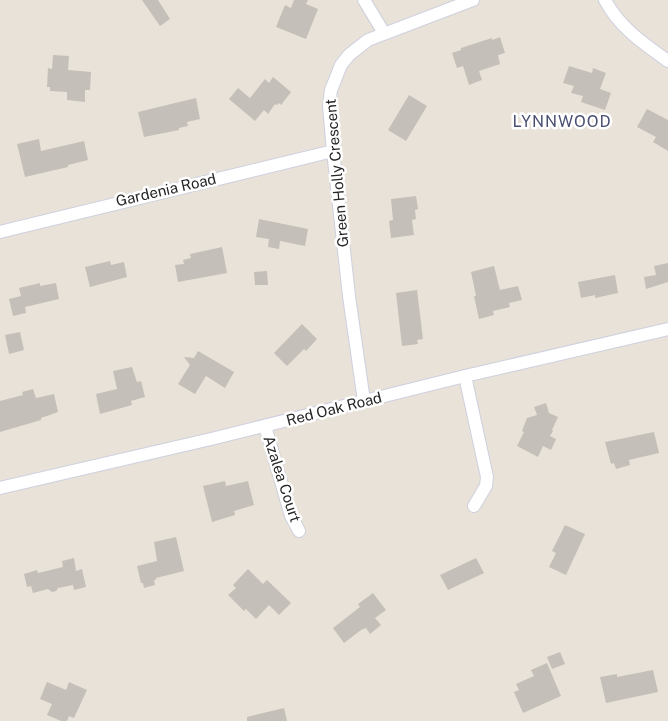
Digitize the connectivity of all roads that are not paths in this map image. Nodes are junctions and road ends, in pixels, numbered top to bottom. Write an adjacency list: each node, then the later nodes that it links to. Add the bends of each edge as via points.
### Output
1 (364, 0): 4 (street)
2 (473, 0): 4 (street, Green Holly Crescent)
3 (604, 0): 5 (street, via 638,40)
4 (384, 33): 6 (street, Green Holly Crescent, via 368,40 349,55 334,78 329,106)
5 (668, 61)
6 (333, 151): 7 (street, Gardenia Road); 10 (street, Green Holly Crescent)
7 (0, 232)
8 (668, 328): 9 (street, Red Oak Road)
9 (465, 376): 10 (street, Red Oak Road); 13 (street, via 487,477 486,486)
10 (364, 401): 11 (street, Red Oak Road)
11 (265, 426): 12 (street, Red Oak Road); 14 (street, Azalea Court, via 291,516)
12 (0, 488)
13 (474, 506)
14 (299, 531)

